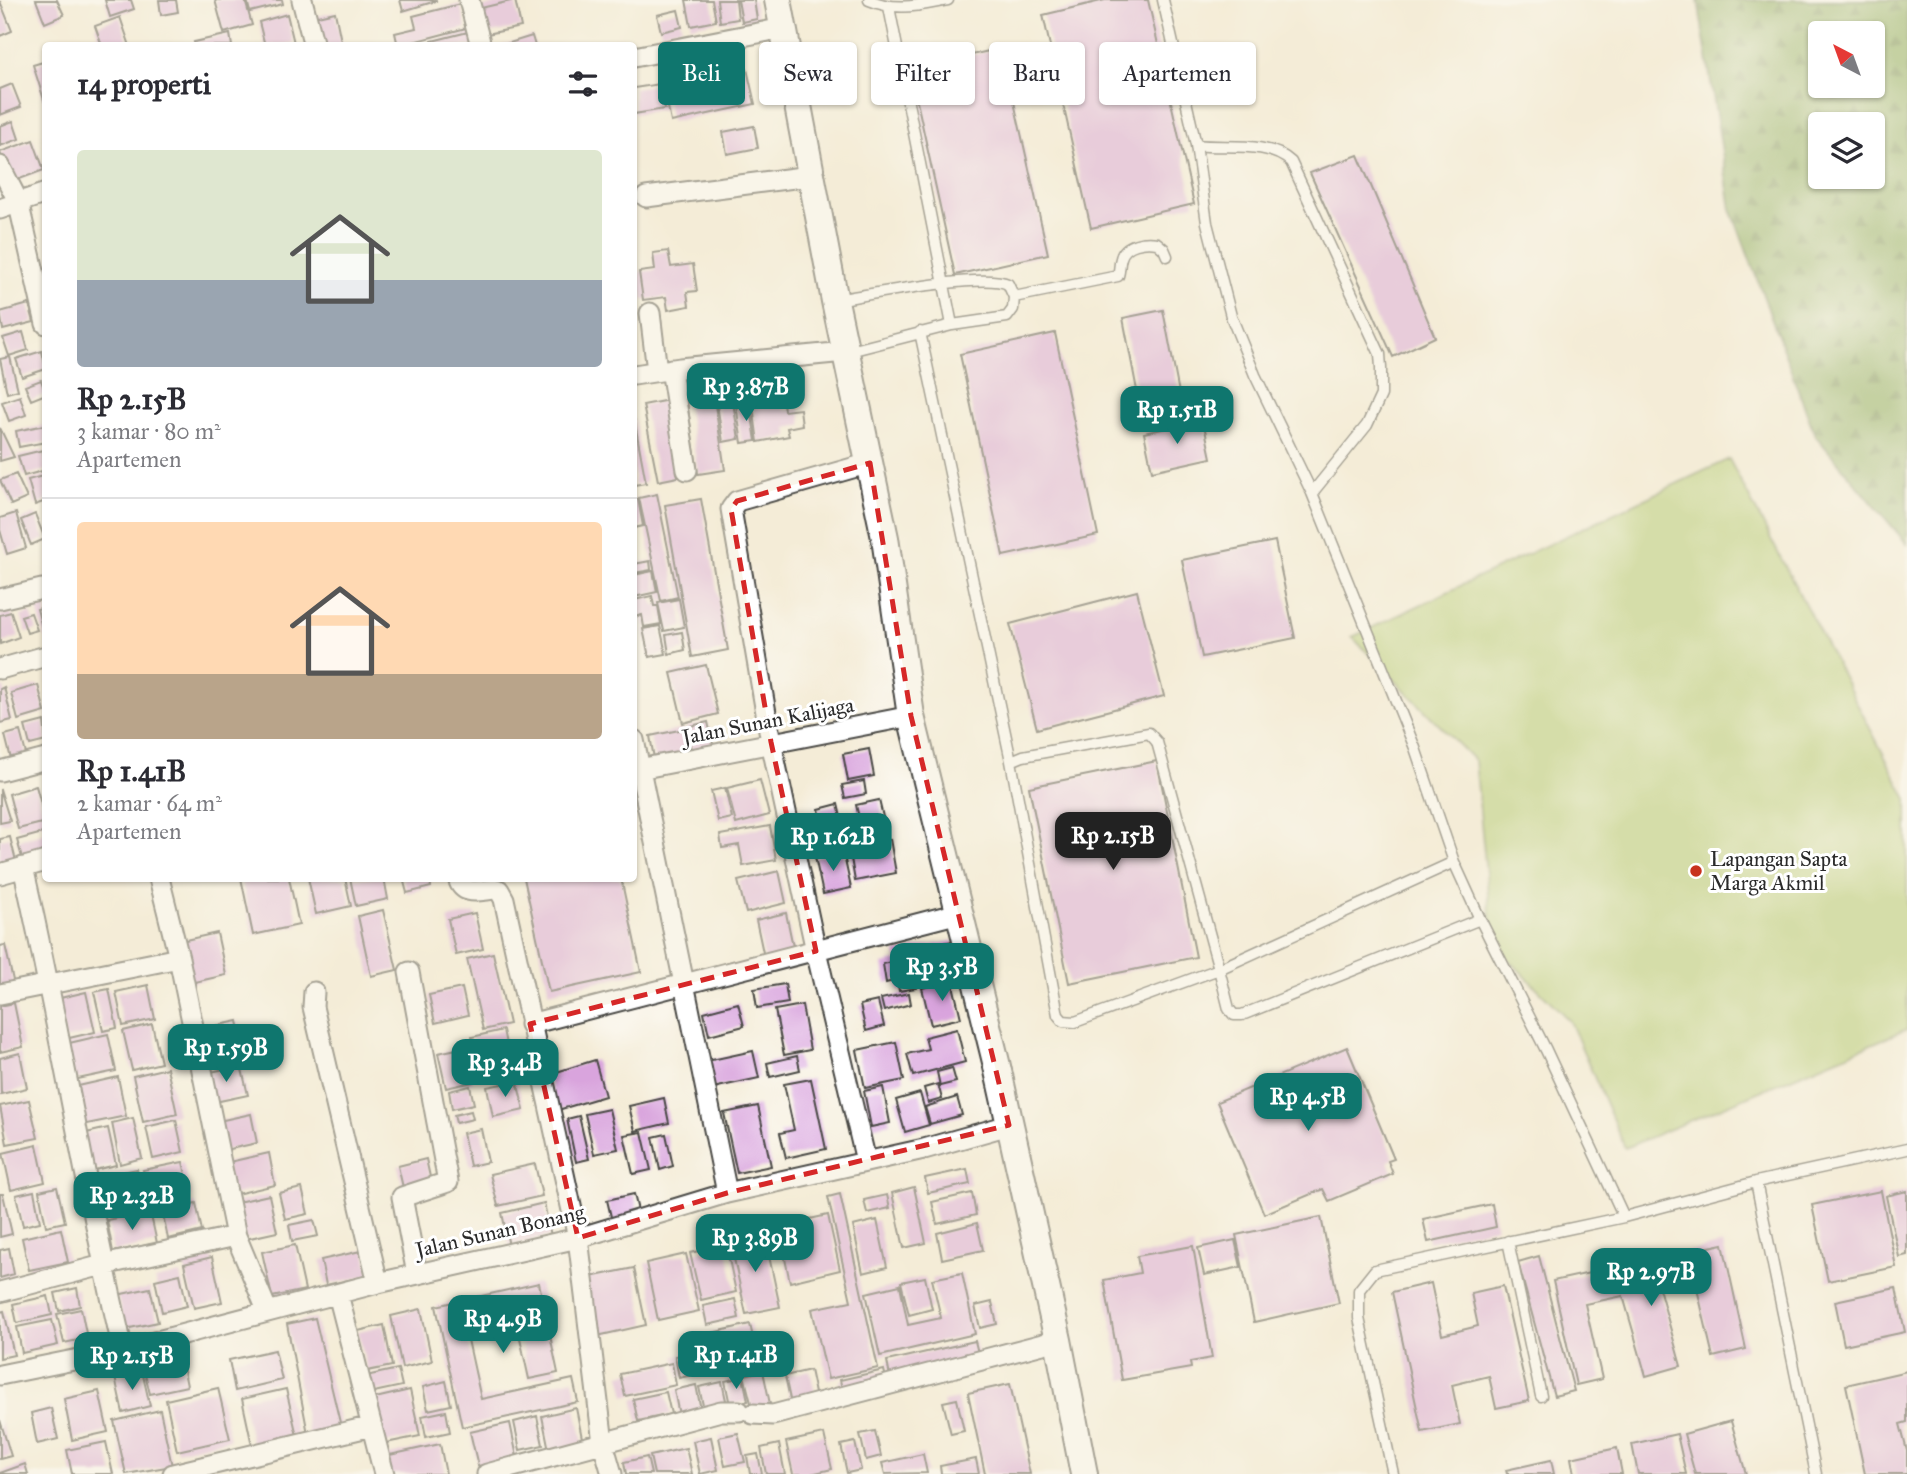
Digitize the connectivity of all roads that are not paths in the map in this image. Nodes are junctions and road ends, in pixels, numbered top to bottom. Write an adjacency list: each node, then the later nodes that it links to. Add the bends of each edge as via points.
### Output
1 (302, 0): 10 (street)
2 (469, 0): 11 (street)
3 (781, 0): 9 (main road)
4 (869, 0): 8 (lane)
5 (948, 0): 7 (lane)
6 (1163, 0): 13 (lane)
7 (937, 1): 8 (lane)
8 (889, 7): 20 (lane)
9 (784, 28): 12 (street); 15 (main road)
10 (313, 42)
11 (480, 42)
12 (637, 56)
13 (1196, 145): 32 (lane, via 1207,223 1231,316); 32 (lane, via 1279,152 1291,162 1380,354 1381,395 1367,425)
14 (0, 166): 18 (street)
15 (810, 176): 17 (street); 22 (main road)
16 (42, 194): 18 (street)
17 (646, 197)
18 (9, 205): 23 (street)
19 (1167, 256): 21 (lane, via 1157,243 1138,244 1124,252 1118,276)
20 (945, 284): 21 (lane, via 1002,280); 22 (lane); 25 (lane)
21 (1014, 297): 25 (lane, via 1007,317)
22 (835, 300): 27 (main road)
23 (42, 311)
24 (650, 313): 28 (street)
25 (952, 325): 26 (lane)
26 (920, 332): 27 (lane); 40 (lane)
27 (845, 352): 28 (street); 30 (main road)
28 (664, 370): 29 (street); 31 (street)
29 (637, 374)
30 (870, 463): 37 (main road); 38 (street, via 737,501 731,509)
31 (687, 470)
32 (1312, 493): 45 (lane, via 1415,748)
33 (42, 589): 34 (street)
34 (0, 599)
35 (42, 657): 36 (street)
36 (0, 668)
37 (911, 716): 38 (street, Jalan Sunan Kalijaga); 50 (main road)
38 (771, 742): 41 (street, Jalan Sunan Kalijaga); 52 (street)
39 (42, 760): 42 (street)
40 (1011, 761): 54 (lane, via 1149,733 1155,738); 54 (lane, via 1058,1015 1063,1021 1075,1022)
41 (637, 769)
42 (0, 771)
43 (637, 773): 57 (street)
44 (42, 861): 46 (street)
45 (1454, 862): 51 (lane); 54 (lane)
46 (23, 867): 47 (street); 56 (street)
47 (0, 874)
48 (160, 882): 53 (street)
49 (459, 882): 60 (street, via 466,891 496,889 502,894)
50 (959, 913): 52 (street); 61 (main road)
51 (1480, 919): 54 (lane, via 1242,1015 1229,1009); 66 (lane)
52 (816, 951): 57 (street); 63 (street)
53 (179, 958): 56 (street); 67 (street)
54 (1219, 970)
55 (409, 972): 71 (street, via 448,1182 402,1197)
56 (49, 985): 59 (street); 70 (street)
57 (685, 985): 60 (street); 65 (street)
58 (314, 992): 72 (street, via 313,1007)
59 (0, 994)
60 (530, 1024): 68 (street)
61 (1009, 1125): 63 (street, Jalan Sunan Bonang); 76 (main road)
62 (1907, 1149): 64 (lane)
63 (866, 1161): 65 (street, Jalan Sunan Bonang)
64 (1756, 1182): 66 (lane); 88 (lane)
65 (727, 1193): 68 (street, Jalan Sunan Bonang)
66 (1624, 1217): 69 (lane)
67 (236, 1236): 70 (street); 75 (street)
68 (578, 1238): 71 (street, Jalan Sunan Bonang); 81 (street)
69 (1508, 1241): 79 (lane); 87 (lane, via 1375,1270 1359,1290 1359,1318)
70 (103, 1265): 73 (street); 77 (street)
71 (417, 1274): 72 (street, Jalan Sunan Bonang)
72 (378, 1283): 74 (street, Jalan Sunan Bonang)
73 (0, 1292)
74 (338, 1294): 75 (street, Jalan Sunan Bonang); 80 (street)
75 (267, 1310): 77 (street, Jalan Sunan Bonang)
76 (1058, 1340): 81 (street, via 773,1415 721,1411); 86 (main road)
77 (123, 1350): 78 (street, Jalan Sunan Bonang)
78 (0, 1375)
79 (1541, 1396)
80 (372, 1426): 82 (street); 83 (street)
81 (603, 1443): 84 (street); 85 (street)
82 (173, 1474)
83 (384, 1474)
84 (487, 1474)
85 (612, 1474)
86 (1084, 1474)
87 (1392, 1474)
88 (1816, 1474)

